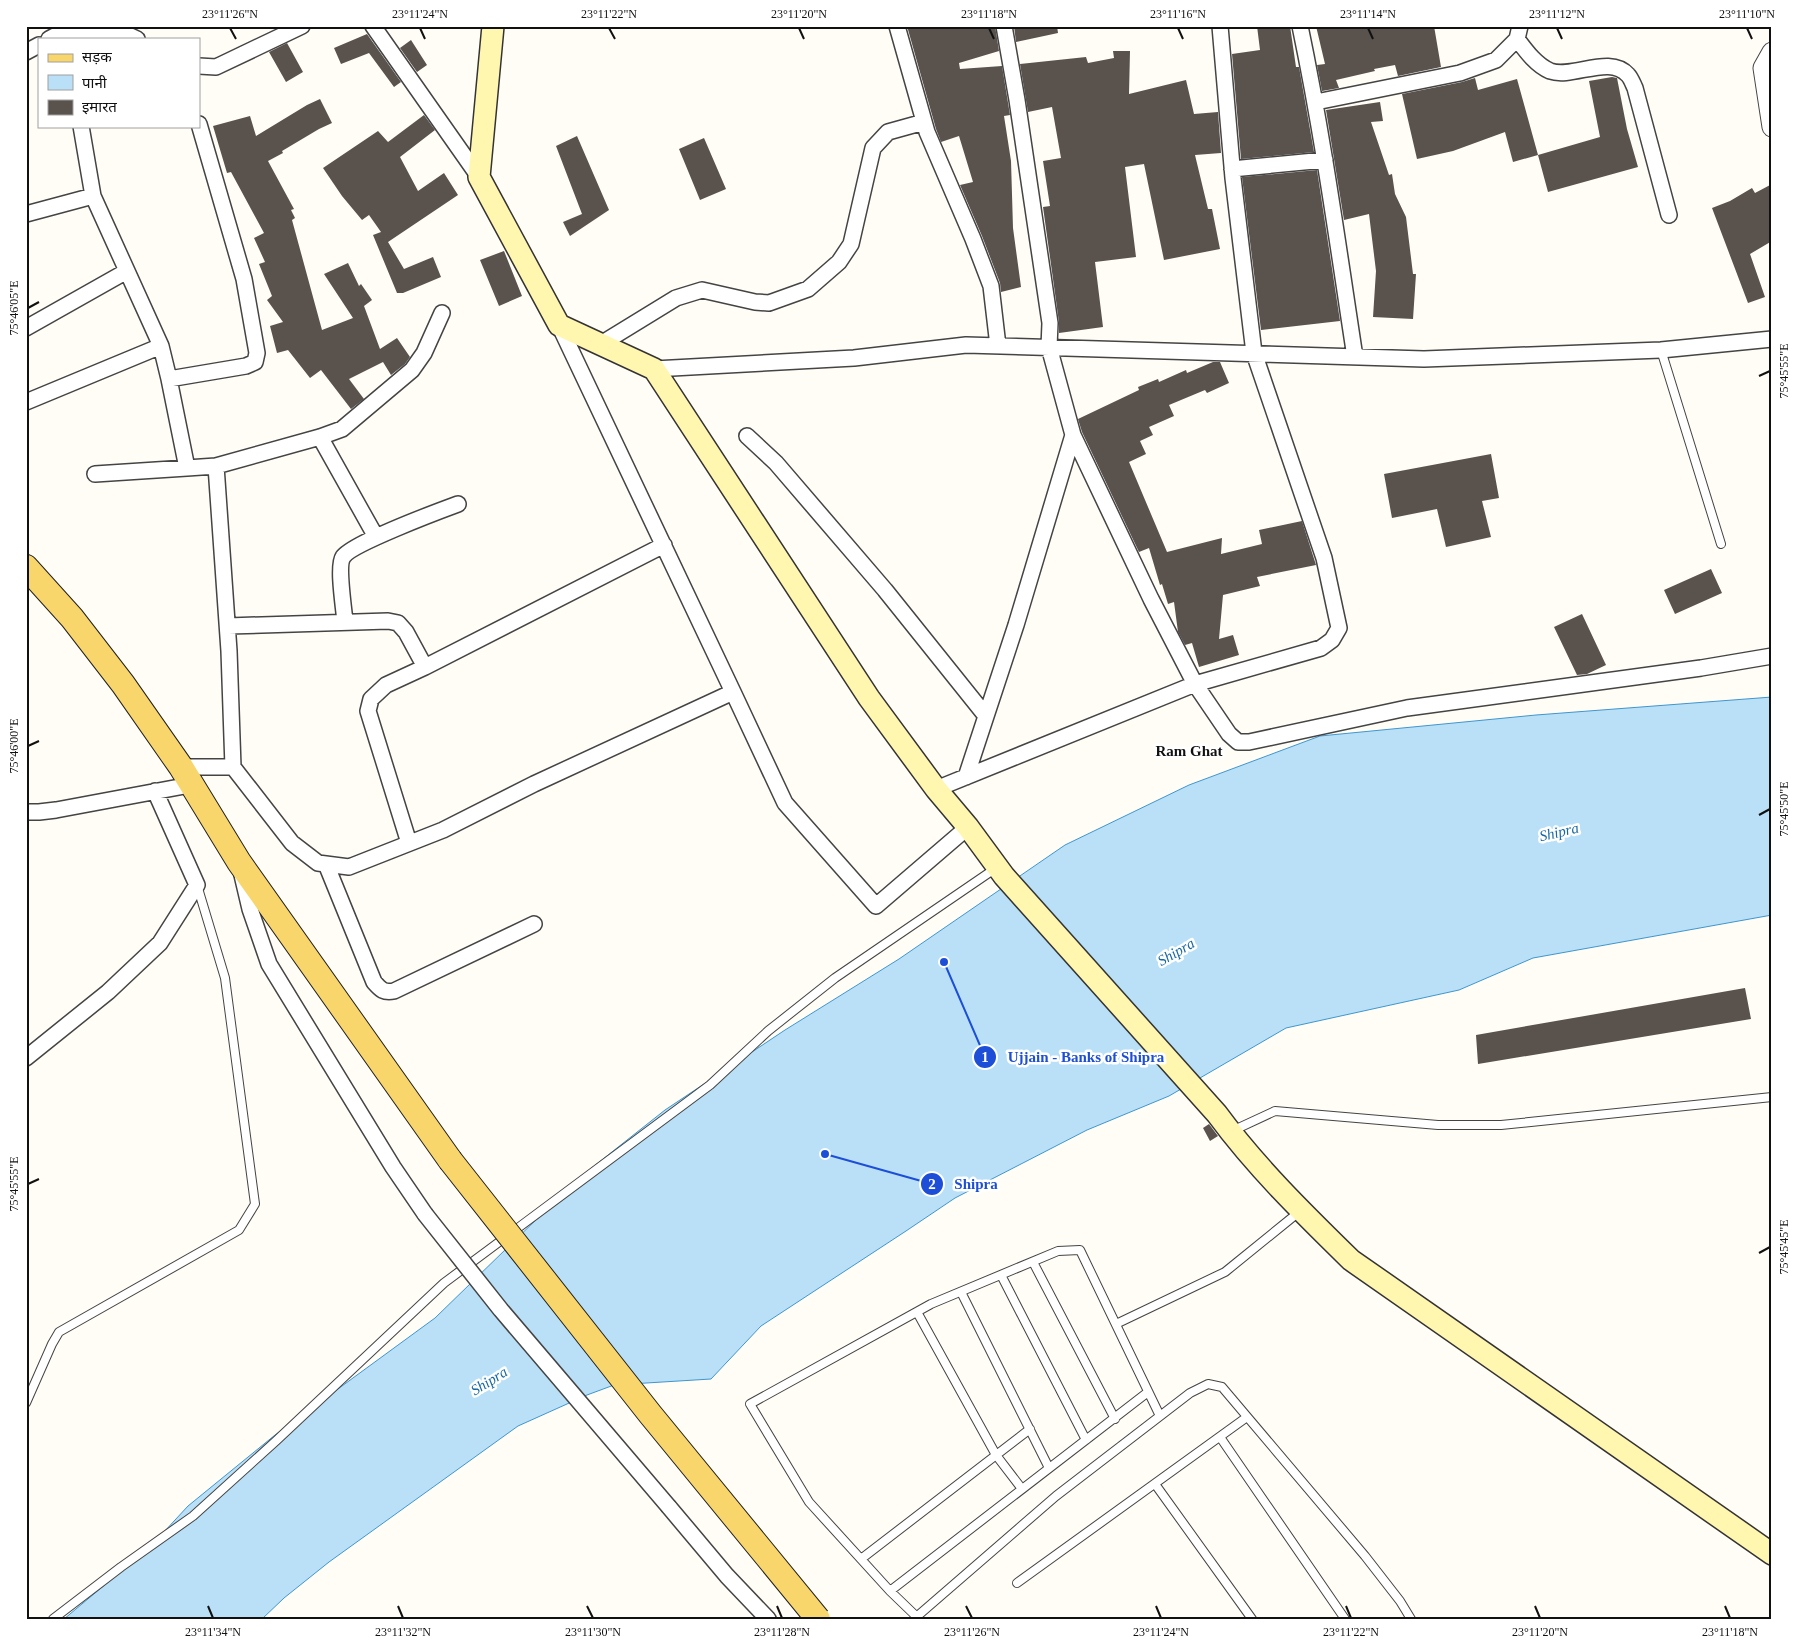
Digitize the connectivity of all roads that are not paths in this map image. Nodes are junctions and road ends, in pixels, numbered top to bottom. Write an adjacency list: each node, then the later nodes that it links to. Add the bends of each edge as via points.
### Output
1 (302, 26): 14 (street, via 216,67)
2 (373, 26): 22 (street)
3 (493, 26): 22 (main road)
4 (897, 26): 16 (street)
5 (1004, 26): 34 (street, via 1050,323)
6 (1220, 26): 21 (street)
7 (1300, 26): 15 (street)
8 (1518, 33): 15 (street, via 1496,60 1460,73); 25 (street, via 1536,62 1550,70 1560,73 1609,66 1620,68 1628,75 1635,88)
9 (60, 34): 10 (street, via 98,30 124,32)
10 (134, 38)
11 (38, 46): 12 (street)
12 (26, 52)
13 (1772, 52): 18 (street, via 1763,68)
14 (200, 66)
15 (1316, 102): 20 (street)
16 (924, 122): 31 (street, via 888,132 873,148 851,244 839,262 808,289 770,303 702,290 676,298); 33 (street, via 991,286)
17 (200, 127): 39 (street, via 244,279 257,353 254,362 246,366)
18 (1772, 127)
19 (81, 128): 23 (street)
20 (1326, 160): 21 (street); 37 (street)
21 (1232, 169): 36 (street)
22 (478, 177): 28 (main road)
23 (93, 196): 24 (street); 26 (street)
24 (26, 214)
25 (1670, 215)
26 (127, 271): 29 (street); 32 (street)
27 (442, 313): 43 (street, via 412,370 352,423)
28 (559, 325): 31 (main road); 50 (street)
29 (26, 328)
30 (1772, 339): 35 (street)
31 (601, 344): 38 (main road)
32 (161, 346): 39 (street); 40 (street)
33 (998, 346): 34 (street); 38 (street, via 966,345 854,358)
34 (1049, 348): 36 (street); 41 (street)
35 (1661, 350): 37 (street, via 1424,359); 49 (lane)
36 (1254, 353): 37 (street); 56 (street, via 1324,558 1339,628 1332,640 1321,648)
37 (1355, 357)
38 (654, 369): 62 (main road, via 869,698)
39 (169, 379): 45 (street)
40 (26, 402)
41 (1073, 435): 56 (street); 58 (street)
42 (747, 436): 58 (street, via 776,463 885,590)
43 (320, 437): 44 (street); 48 (street)
44 (216, 466): 45 (street); 53 (street)
45 (187, 468): 46 (street)
46 (95, 474)
47 (458, 504): 48 (street)
48 (376, 537): 52 (street, via 342,557 340,567)
49 (1721, 544)
50 (664, 545): 55 (street); 57 (street)
51 (26, 567): 60 (main road, via 72,618 123,684)
52 (346, 622): 53 (street); 55 (street, via 398,623)
53 (228, 626): 59 (street)
54 (1772, 656): 56 (street, via 1407,708 1249,742 1238,742 1229,734)
55 (426, 667): 66 (street, via 386,685 371,699 368,711)
56 (1195, 684): 61 (street)
57 (733, 692): 65 (street, via 785,803 876,906); 66 (street, via 443,830)
58 (986, 716): 61 (street)
59 (233, 767): 60 (street); 68 (street, via 292,843 318,864)
60 (185, 776): 63 (street); 67 (main road)
61 (966, 777): 62 (street)
62 (936, 789): 65 (main road)
63 (155, 791): 64 (street, via 56,810); 70 (street)
64 (26, 812)
65 (968, 827): 69 (main road)
66 (409, 843): 68 (street, via 349,868)
67 (238, 862): 99 (street, bridge, via 269,964 393,1168 425,1214 501,1310 727,1576); 100 (main road, bridge, via 450,1160 644,1406)
68 (326, 864): 71 (street, via 374,982 387,992)
69 (1001, 871): 74 (main road); 98 (lane, via 835,978 768,1031 710,1085 444,1283 192,1516)
70 (197, 885): 72 (street, via 160,943 108,992); 82 (lane, via 225,978 256,1204 239,1230 59,1332)
71 (534, 924)
72 (26, 1058)
73 (1772, 1097): 74 (lane, via 1501,1125 1438,1125 1275,1111)
74 (1230, 1132): 75 (main road)
75 (1300, 1210): 80 (lane, via 1225,1272); 93 (main road, via 1351,1260)
76 (1033, 1262): 77 (lane); 80 (lane, via 1058,1251 1080,1250); 85 (lane)
77 (1001, 1275): 78 (lane); 88 (lane)
78 (961, 1292): 79 (lane); 86 (lane)
79 (917, 1312): 89 (lane); 94 (lane, via 750,1404 809,1502)
80 (1116, 1324): 81 (lane)
81 (1148, 1392): 83 (lane); 85 (lane)
82 (26, 1403)
83 (1160, 1416): 84 (lane, via 1208,1384 1222,1387); 97 (lane, via 1056,1496)
84 (1247, 1417): 87 (lane); 103 (lane, via 1365,1556)
85 (1114, 1419): 88 (lane)
86 (1030, 1429): 89 (lane); 90 (lane)
87 (1220, 1437): 91 (lane); 102 (lane)
88 (1086, 1440): 90 (lane)
89 (996, 1454): 92 (lane); 94 (lane)
90 (1050, 1468): 92 (lane)
91 (1154, 1484): 95 (lane); 101 (lane)
92 (1022, 1489): 96 (lane)
93 (1772, 1554)
94 (861, 1559): 96 (lane)
95 (1017, 1583)
96 (890, 1591): 97 (lane)
97 (915, 1618)
98 (53, 1619)
99 (768, 1619)
100 (818, 1619)
101 (1252, 1619)
102 (1345, 1619)
103 (1411, 1619)

